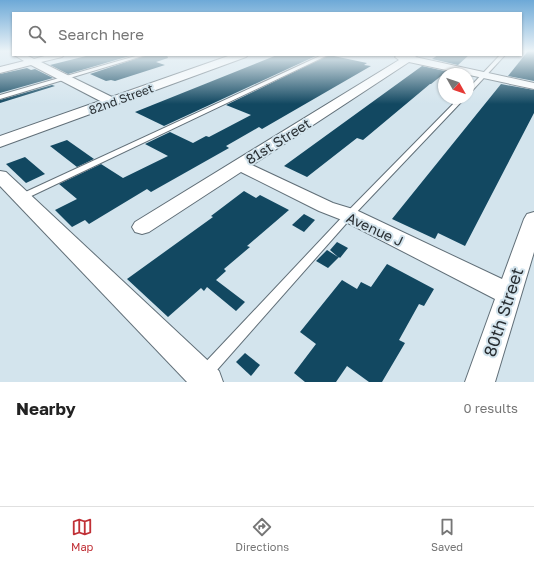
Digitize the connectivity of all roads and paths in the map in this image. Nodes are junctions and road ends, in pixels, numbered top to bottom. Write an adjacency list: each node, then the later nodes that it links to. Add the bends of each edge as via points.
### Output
1 (46, 69): 9 (street)
2 (96, 69): 9 (lane)
3 (204, 69): 13 (main road, 82nd Street)
4 (296, 69): 18 (lane)
5 (392, 69): 16 (street, 81st Street)
6 (459, 69): 8 (street)
7 (490, 69): 8 (lane)
8 (484, 75): 10 (lane); 11 (street)
9 (64, 78): 12 (lane); 13 (street)
10 (474, 86)
11 (534, 86)
12 (0, 97)
13 (112, 102): 15 (main road, 82nd Street)
14 (456, 104): 19 (lane)
15 (0, 142)
16 (240, 165): 19 (street, Avenue J, via 326,207); 21 (street, 81st Street)
17 (0, 176): 18 (street)
18 (22, 197): 23 (street)
19 (349, 215): 22 (street, Avenue J); 23 (lane)
20 (534, 219): 22 (street, 80th Street)
21 (142, 227)
22 (509, 294): 24 (street, 80th Street)
23 (205, 379)
24 (480, 382)

